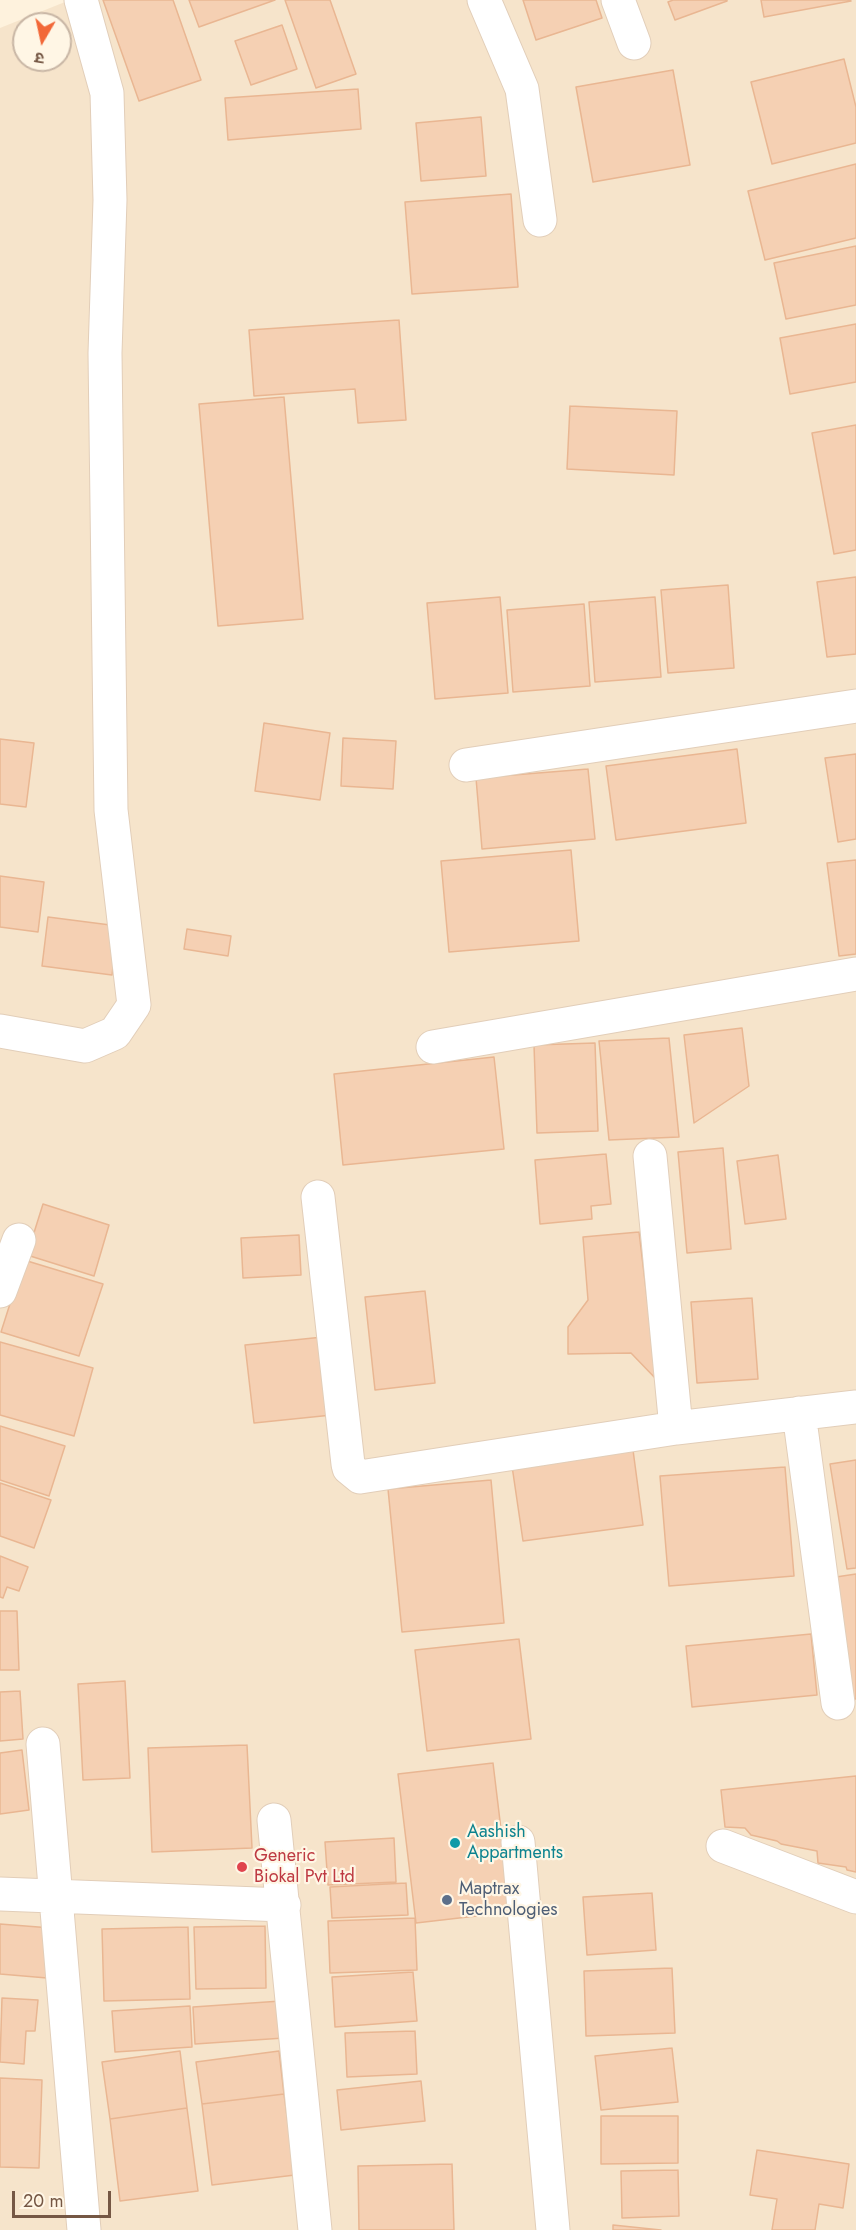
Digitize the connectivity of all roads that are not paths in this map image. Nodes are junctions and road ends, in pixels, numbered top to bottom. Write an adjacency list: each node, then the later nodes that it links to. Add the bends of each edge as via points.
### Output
1 (81, 0): 9 (street, via 107,93 110,200 105,353 111,810 134,1005 115,1033 85,1046)
2 (484, 0): 5 (street, via 522,89)
3 (618, 0): 4 (street)
4 (633, 43)
5 (540, 220)
6 (856, 706): 7 (street)
7 (466, 765)
8 (856, 974): 10 (street)
9 (0, 1031)
10 (433, 1047)
11 (650, 1156): 17 (street)
12 (318, 1197): 17 (street, via 348,1464 356,1475)
13 (19, 1240): 14 (street)
14 (0, 1291)
15 (856, 1407): 16 (street)
16 (799, 1413): 17 (street); 18 (street)
17 (676, 1428)
18 (838, 1703)
19 (43, 1744): 24 (street)
20 (274, 1820): 26 (street)
21 (518, 1842): 29 (street)
22 (723, 1846): 25 (street)
23 (0, 1894): 24 (street)
24 (57, 1896): 26 (street); 27 (street)
25 (856, 1897)
26 (284, 1905): 28 (street)
27 (84, 2230)
28 (315, 2230)
29 (553, 2230)

